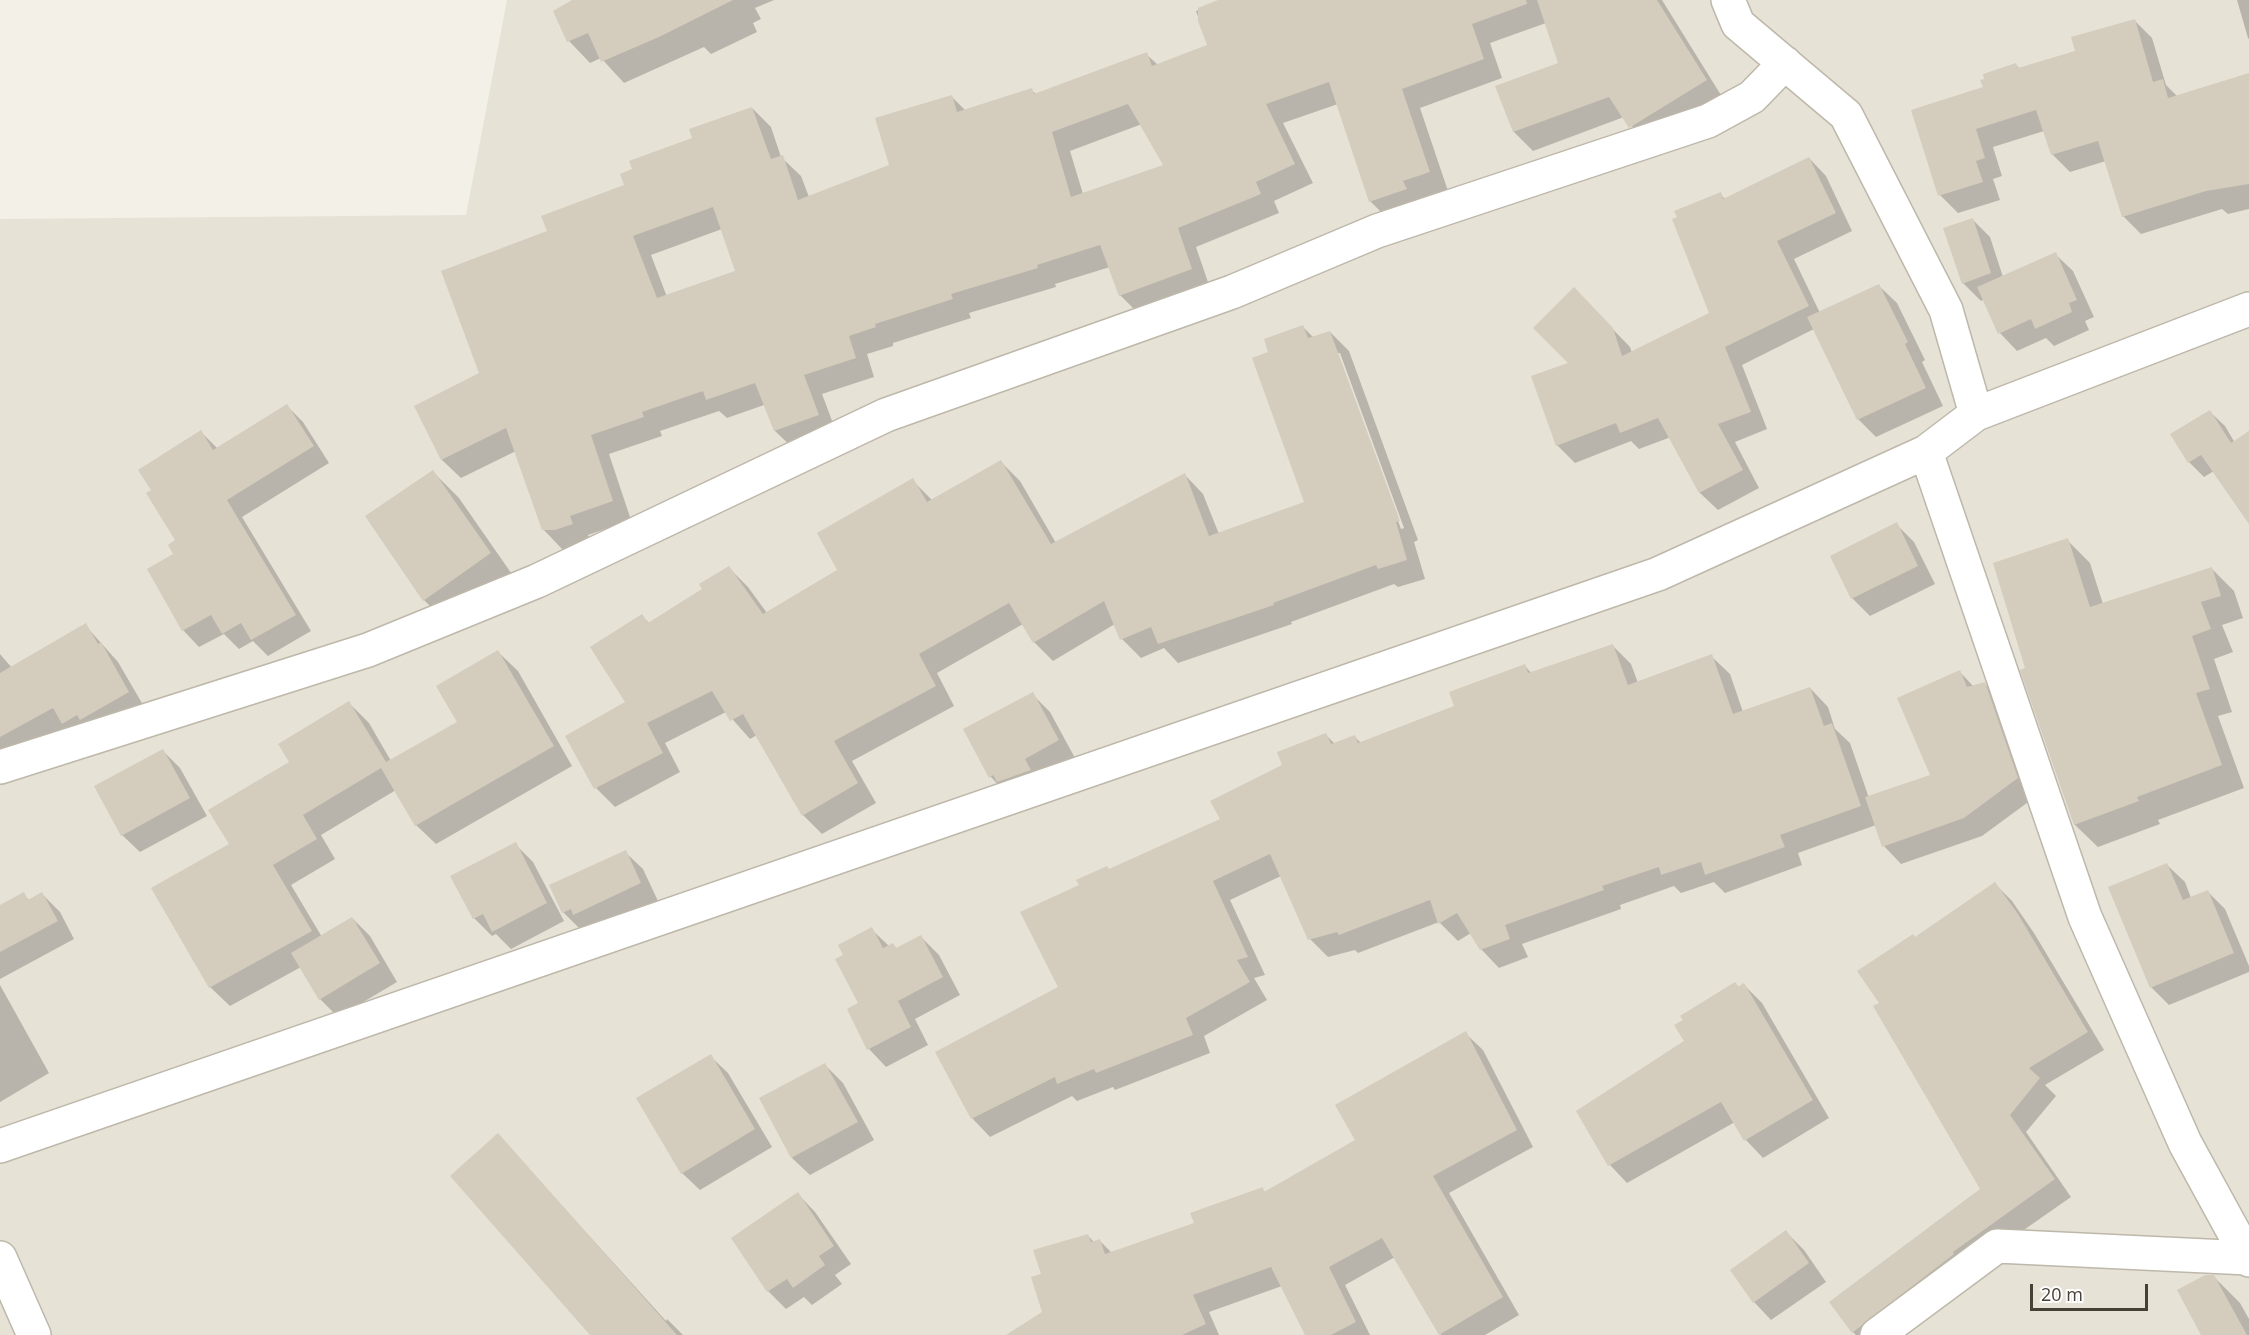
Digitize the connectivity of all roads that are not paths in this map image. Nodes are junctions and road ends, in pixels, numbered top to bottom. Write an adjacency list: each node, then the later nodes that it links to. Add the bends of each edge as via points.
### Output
1 (1728, 0): 2 (street, via 1738,24)
2 (1785, 63): 4 (street, via 1846,115 1946,310); 6 (street, via 1752,97 1708,121 1377,231 1232,292 886,416 537,581 368,650)
3 (2249, 309): 4 (street)
4 (1976, 414): 5 (street)
5 (1926, 452): 7 (street, via 1658,574); 9 (street, via 2085,917 2185,1143)
6 (0, 767)
7 (0, 1146)
8 (0, 1258): 10 (street)
9 (2248, 1259): 11 (street, via 1997,1246)
10 (34, 1335)
11 (1877, 1335)

